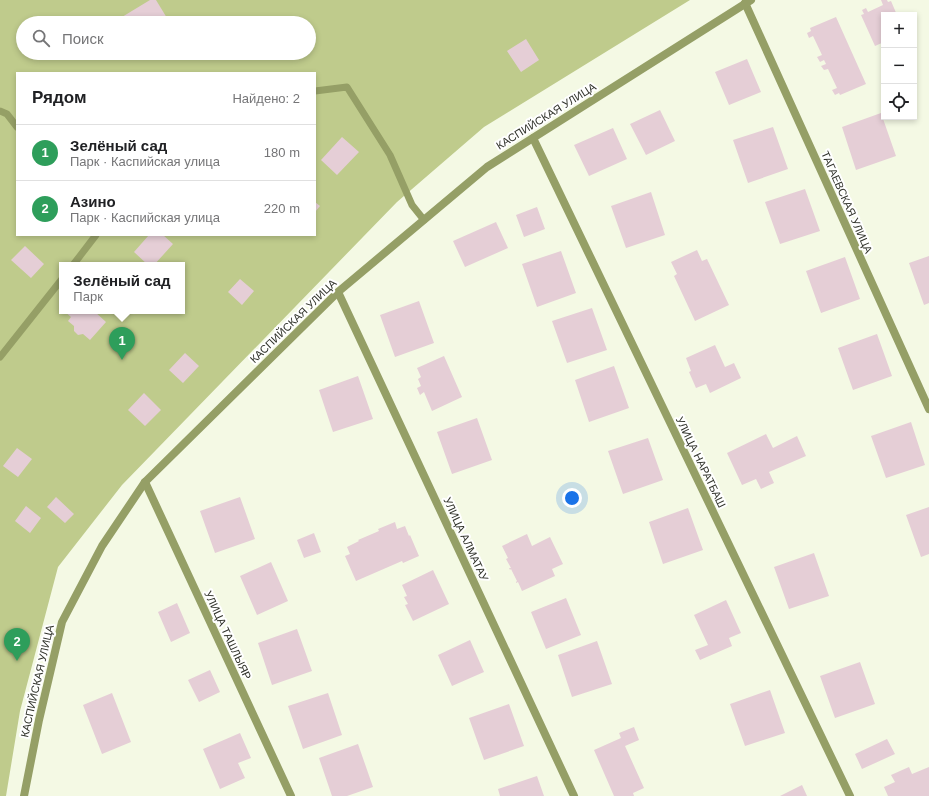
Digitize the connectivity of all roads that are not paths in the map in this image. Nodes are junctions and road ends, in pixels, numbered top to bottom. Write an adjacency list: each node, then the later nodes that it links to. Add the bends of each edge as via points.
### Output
1 (748, 2): 5 (street, КАСПИЙСКАЯ УЛИЦА); 12 (street, ТАГАЕВСКАЯ УЛИЦА)
2 (316, 91): 6 (lane, via 347,88 390,154 412,206)
3 (0, 111): 4 (lane, via 7,114)
4 (16, 126)
5 (532, 138): 6 (street, КАСПИЙСКАЯ УЛИЦА, via 487,167); 17 (street, УЛИЦА НАРАТБАШ)
6 (424, 220): 10 (street, КАСПИЙСКАЯ УЛИЦА)
7 (95, 236): 8 (lane)
8 (75, 262)
9 (59, 283): 11 (lane)
10 (338, 292): 13 (street, КАСПИЙСКАЯ УЛИЦА); 16 (street, УЛИЦА АЛМАТАУ)
11 (0, 357)
12 (929, 409)
13 (145, 482): 14 (street, КАСПИЙСКАЯ УЛИЦА, via 102,546 62,622); 15 (street, УЛИЦА ТАШЛЫЯР)
14 (24, 796)
15 (291, 796)
16 (574, 796)
17 (850, 796)

